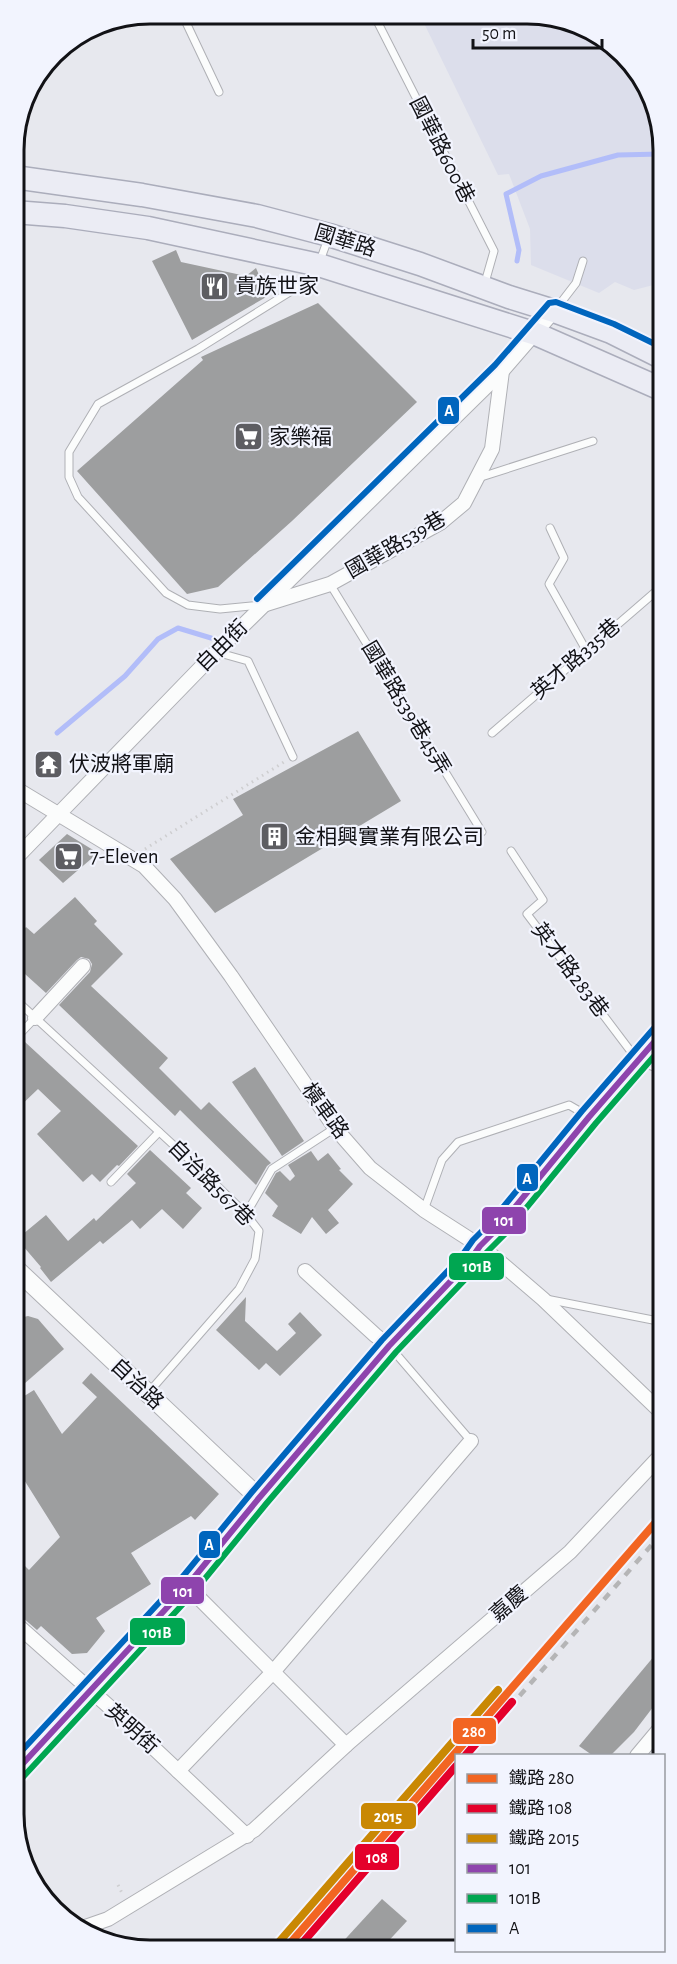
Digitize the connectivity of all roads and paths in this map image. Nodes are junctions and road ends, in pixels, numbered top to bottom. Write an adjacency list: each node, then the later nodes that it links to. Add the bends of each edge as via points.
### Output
1 (187, 24): 3 (lane)
2 (379, 24): 9 (lane, 國華路600巷, via 494,251)
3 (219, 92)
4 (24, 178): 6 (main road, 國華路, via 257,216)
5 (24, 213): 8 (main road, 國華路, via 148,228)
6 (329, 235): 8 (lane); 9 (main road, 國華路)
7 (583, 261): 10 (lane, via 576,283)
8 (319, 265): 11 (main road, 國華路); 20 (lane, via 314,277 284,296 98,404 69,452 69,477 78,497 166,593 188,605 219,609)
9 (483, 287): 10 (main road, 國華路)
10 (554, 311): 11 (street, 自由街); 12 (main road, 國華路)
11 (536, 334): 13 (street, 自由街); 14 (main road, 國華路)
12 (653, 353)
13 (502, 371): 16 (street, 國華路539巷, via 492,449); 20 (street, 自由街)
14 (653, 385)
15 (593, 441): 16 (lane)
16 (478, 478): 18 (street, 國華路539巷, via 464,503 440,523)
17 (550, 528): 21 (lane, via 564,558 549,584)
18 (330, 584): 20 (street, 國華路539巷); 27 (lane, 國華路539巷45弄)
19 (653, 594): 21 (lane, 英才路335巷)
20 (263, 605): 22 (street, 自由街)
21 (586, 650): 23 (lane, 英才路335巷)
22 (216, 652): 24 (lane, via 248,661); 26 (street, 自由街)
23 (492, 733)
24 (293, 757): 30 (path)
25 (24, 794): 26 (street, 橫車路)
26 (56, 815): 28 (street, 自由街); 30 (street, 橫車路)
27 (482, 832)
28 (24, 850)
29 (511, 851): 36 (lane, 英才路283巷, via 543,900 527,914)
30 (130, 858): 39 (street, 橫車路, via 144,866 175,899)
31 (83, 966): 33 (street)
32 (24, 1008): 33 (lane, 自治路567巷)
33 (35, 1018): 34 (lane); 40 (lane, 自治路567巷)
34 (24, 1030)
35 (653, 1044): 36 (street)
36 (638, 1061): 37 (lane); 38 (street)
37 (653, 1067)
38 (589, 1117): 42 (lane, via 569,1106 458,1142 442,1160); 44 (street)
39 (335, 1128): 42 (street, 橫車路, via 370,1168); 43 (lane, via 272,1169)
40 (159, 1132): 41 (lane); 43 (lane, 自治路567巷)
41 (111, 1182)
42 (424, 1210): 44 (street, 橫車路)
43 (246, 1214): 50 (lane, 自治路567巷, via 259,1232 255,1259 239,1289)
44 (480, 1246): 47 (street, 橫車路); 49 (street)
45 (306, 1271): 49 (street)
46 (24, 1281): 50 (street, 自治路)
47 (543, 1299): 48 (lane); 51 (street, 橫車路)
48 (653, 1320)
49 (389, 1346): 52 (lane); 54 (street)
50 (147, 1394): 54 (street, 自治路)
51 (653, 1404)
52 (471, 1441): 57 (street)
53 (653, 1464): 60 (street, 嘉慶, via 570,1552)
54 (259, 1498): 55 (street)
55 (187, 1586): 57 (street); 58 (street)
56 (24, 1631): 58 (street, 英明街)
57 (273, 1672): 60 (street); 63 (street)
58 (89, 1689): 62 (street); 63 (street, 英明街)
59 (653, 1737): 61 (street)
60 (346, 1745): 64 (street, 嘉慶)
61 (638, 1754)
62 (24, 1762)
63 (178, 1771): 64 (street, 英明街)
64 (247, 1836): 65 (street, 嘉慶, via 108,1919)
65 (91, 1925)

